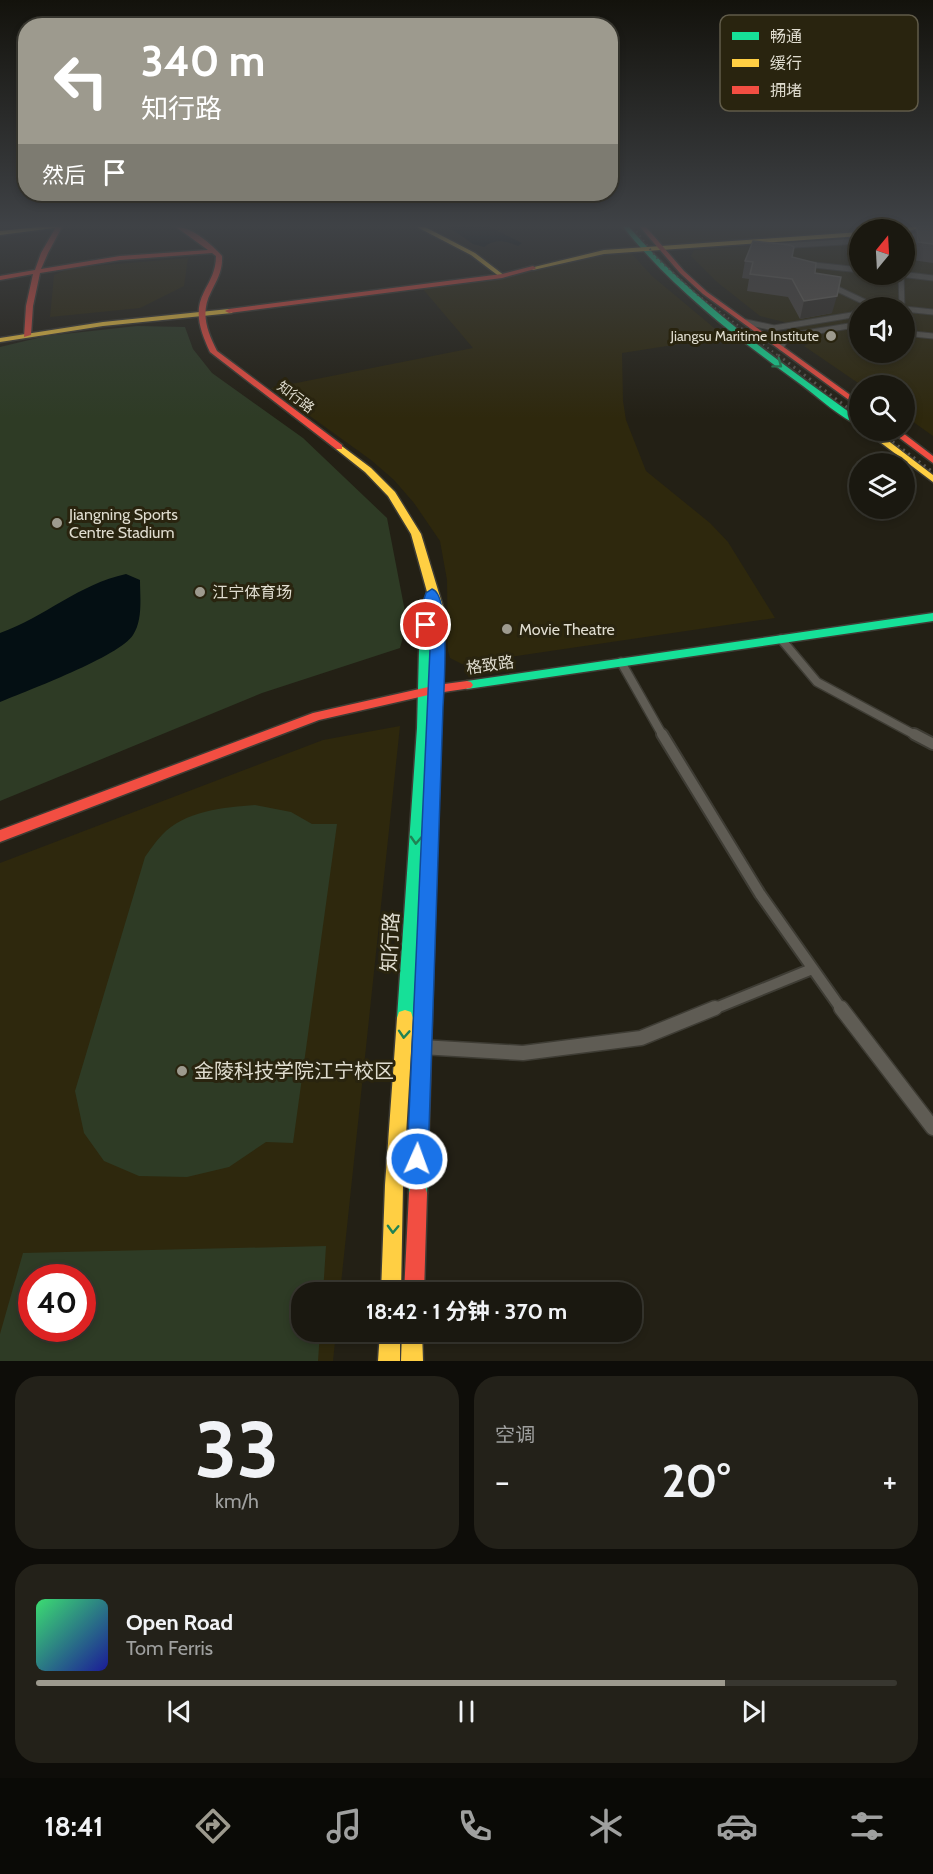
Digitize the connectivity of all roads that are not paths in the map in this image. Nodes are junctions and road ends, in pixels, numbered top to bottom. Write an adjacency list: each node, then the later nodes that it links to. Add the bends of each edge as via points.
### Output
1 (31, 291): 13 (street)
2 (209, 291): 8 (street)
3 (382, 291): 8 (street)
4 (684, 291): 18 (street, one-way to 18)
5 (702, 291): 10 (street)
6 (915, 310): 7 (street)
7 (933, 312)
8 (202, 315): 13 (street); 23 (street, 知行路, via 214,352 366,467 395,497 423,548)
9 (849, 316): 10 (street, via 774,328)
10 (746, 322): 16 (street)
11 (849, 326): 16 (street, via 787,336)
12 (915, 334): 14 (street)
13 (27, 335): 15 (street)
14 (933, 336)
15 (0, 340)
16 (781, 348): 17 (street)
17 (849, 398)
18 (849, 416)
19 (883, 441): 22 (street)
20 (908, 441): 21 (street)
21 (933, 459)
22 (933, 479)
23 (432, 593): 27 (street, 知行路, via 438,610); 28 (street, 知行路, via 426,611)
24 (933, 617): 25 (street, 格致路)
25 (781, 639): 26 (street, 格致路); 29 (street, via 817,682)
26 (621, 662): 27 (street, 格致路); 31 (street, via 756,888)
27 (437, 689): 28 (street, 格致路); 32 (street, 知行路)
28 (423, 693): 30 (street, 格致路, via 317,716); 34 (street, 知行路, one-way to 34)
29 (933, 744)
30 (0, 836)
31 (812, 969): 32 (street, via 641,1038 523,1053); 33 (street)
32 (421, 1047): 35 (street, 知行路)
33 (933, 1128)
34 (391, 1282)
35 (414, 1282)
36 (390, 1342): 38 (street)
37 (412, 1342): 39 (street)
38 (389, 1361)
39 (412, 1361)

